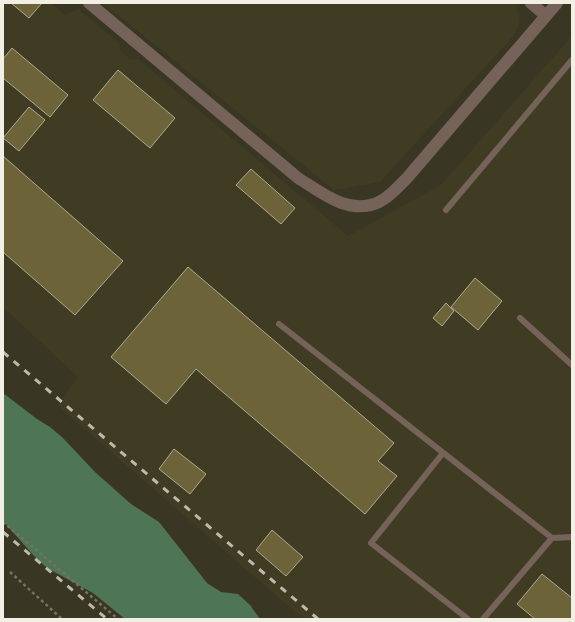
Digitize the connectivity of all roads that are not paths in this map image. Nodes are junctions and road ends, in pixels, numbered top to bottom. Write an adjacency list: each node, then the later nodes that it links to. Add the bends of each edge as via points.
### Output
1 (89, 3): 4 (street, via 298,178 331,199 347,205 365,206 380,201 407,178)
2 (531, 3): 4 (street)
3 (557, 3): 4 (street)
4 (546, 16)
5 (572, 60): 6 (lane)
6 (446, 210)
7 (520, 318): 9 (lane)
8 (279, 324): 10 (lane)
9 (572, 366)
10 (443, 453): 12 (lane); 13 (lane, via 371,543)
11 (572, 536): 12 (lane)
12 (552, 538): 14 (lane)
13 (468, 619)
14 (483, 619)

